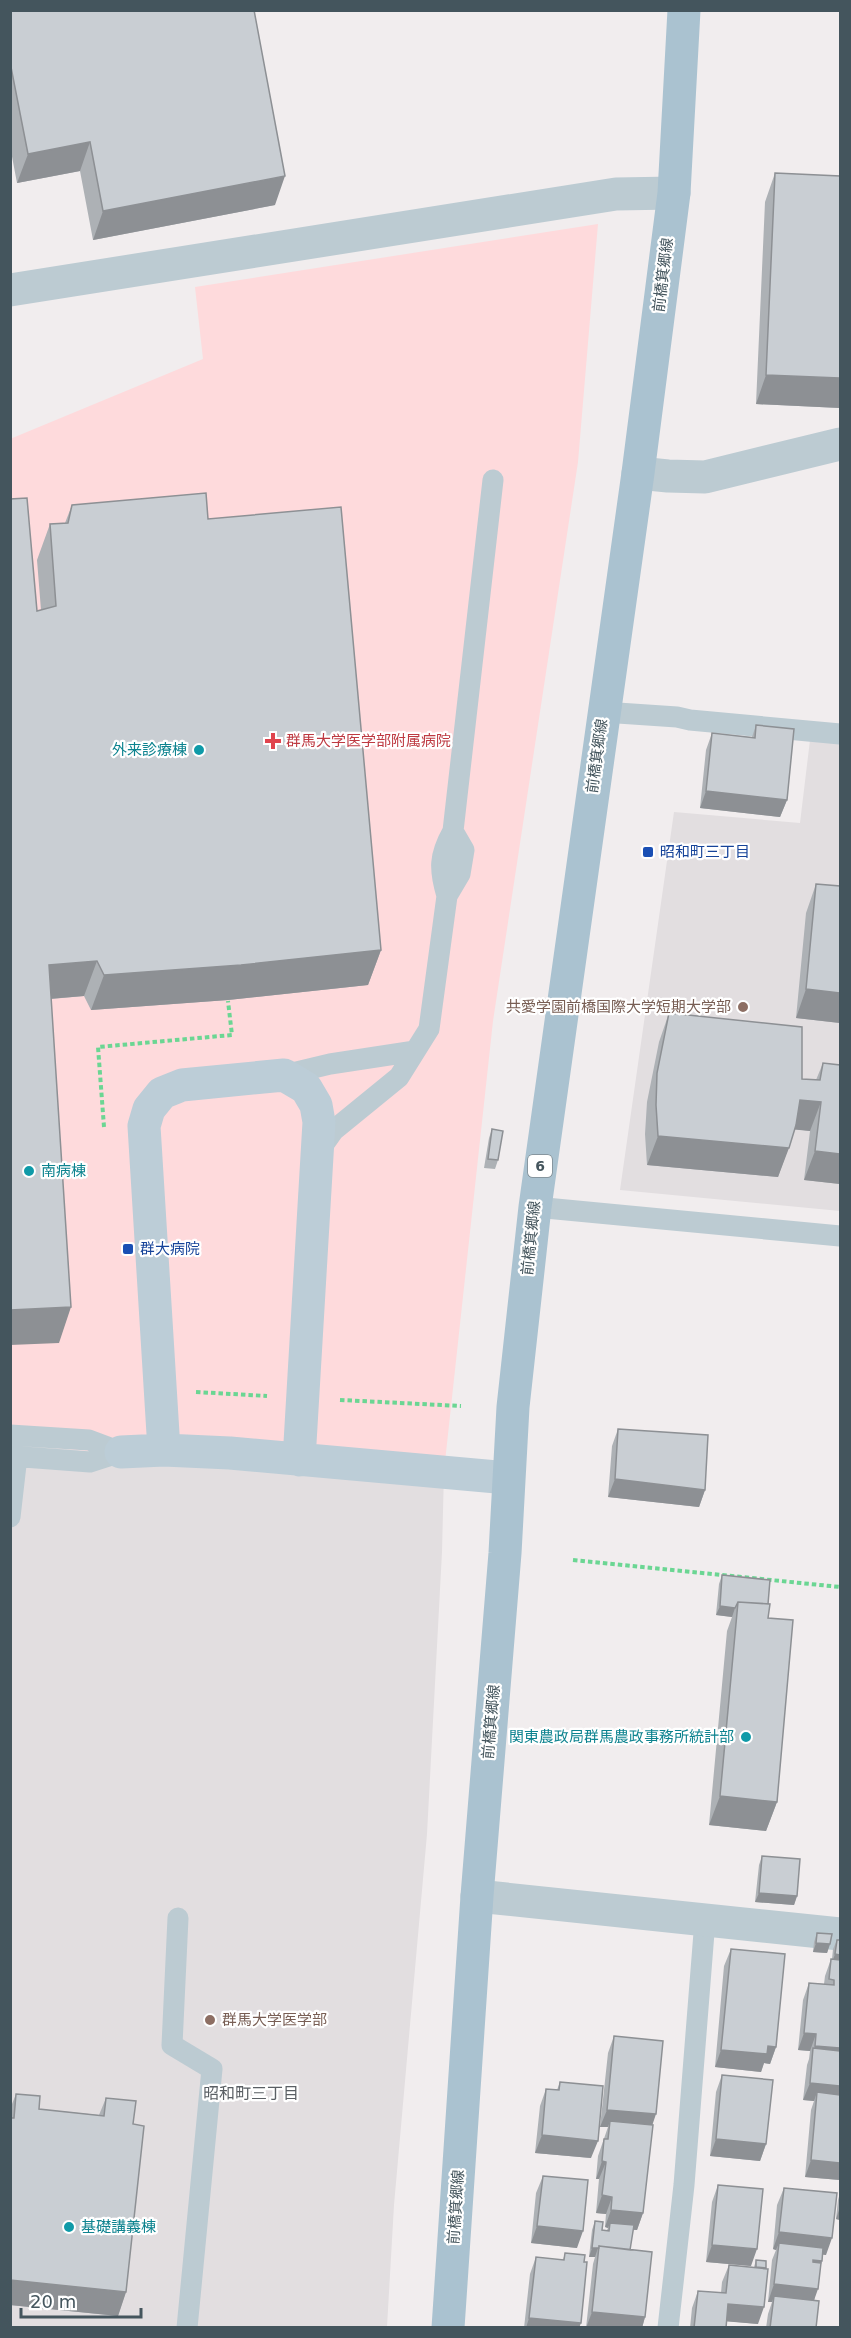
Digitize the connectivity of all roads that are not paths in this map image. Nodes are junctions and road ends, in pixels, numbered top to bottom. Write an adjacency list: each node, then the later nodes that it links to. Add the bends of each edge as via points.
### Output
1 (684, 10): 2 (main road, 前橋箕郷線 / 6)
2 (674, 193): 3 (street, via 616,194); 5 (main road, 前橋箕郷線 / 6)
3 (10, 290)
4 (840, 444): 5 (street, via 705,477)
5 (638, 473): 7 (main road, 前橋箕郷線 / 6)
6 (493, 480): 9 (lane, via 453,831 443,849 440,873 447,896 429,1029)
7 (603, 712): 8 (lane); 12 (main road, 前橋箕郷線 / 6)
8 (840, 734)
9 (415, 1051): 10 (lane); 11 (lane, via 399,1077 334,1130)
10 (284, 1075): 11 (street, via 306,1088 316,1105); 15 (street, via 182,1085 162,1093 148,1109 144,1126)
11 (319, 1151): 18 (street)
12 (535, 1206): 13 (lane); 19 (main road, 前橋箕郷線 / 6)
13 (840, 1236)
14 (10, 1435): 16 (lane, via 89,1440)
15 (164, 1450): 16 (street); 18 (street)
16 (121, 1452): 17 (lane, via 90,1462)
17 (14, 1456): 20 (lane)
18 (299, 1460): 19 (street)
19 (508, 1478): 21 (main road, 前橋箕郷線 / 6)
20 (10, 1517)
21 (477, 1896): 23 (street); 26 (main road, 前橋箕郷線 / 6)
22 (178, 1918): 25 (lane, via 172,2045 212,2068)
23 (705, 1920): 24 (street); 27 (lane, via 684,2185)
24 (840, 1934)
25 (187, 2328)
26 (448, 2328)
27 (668, 2328)

